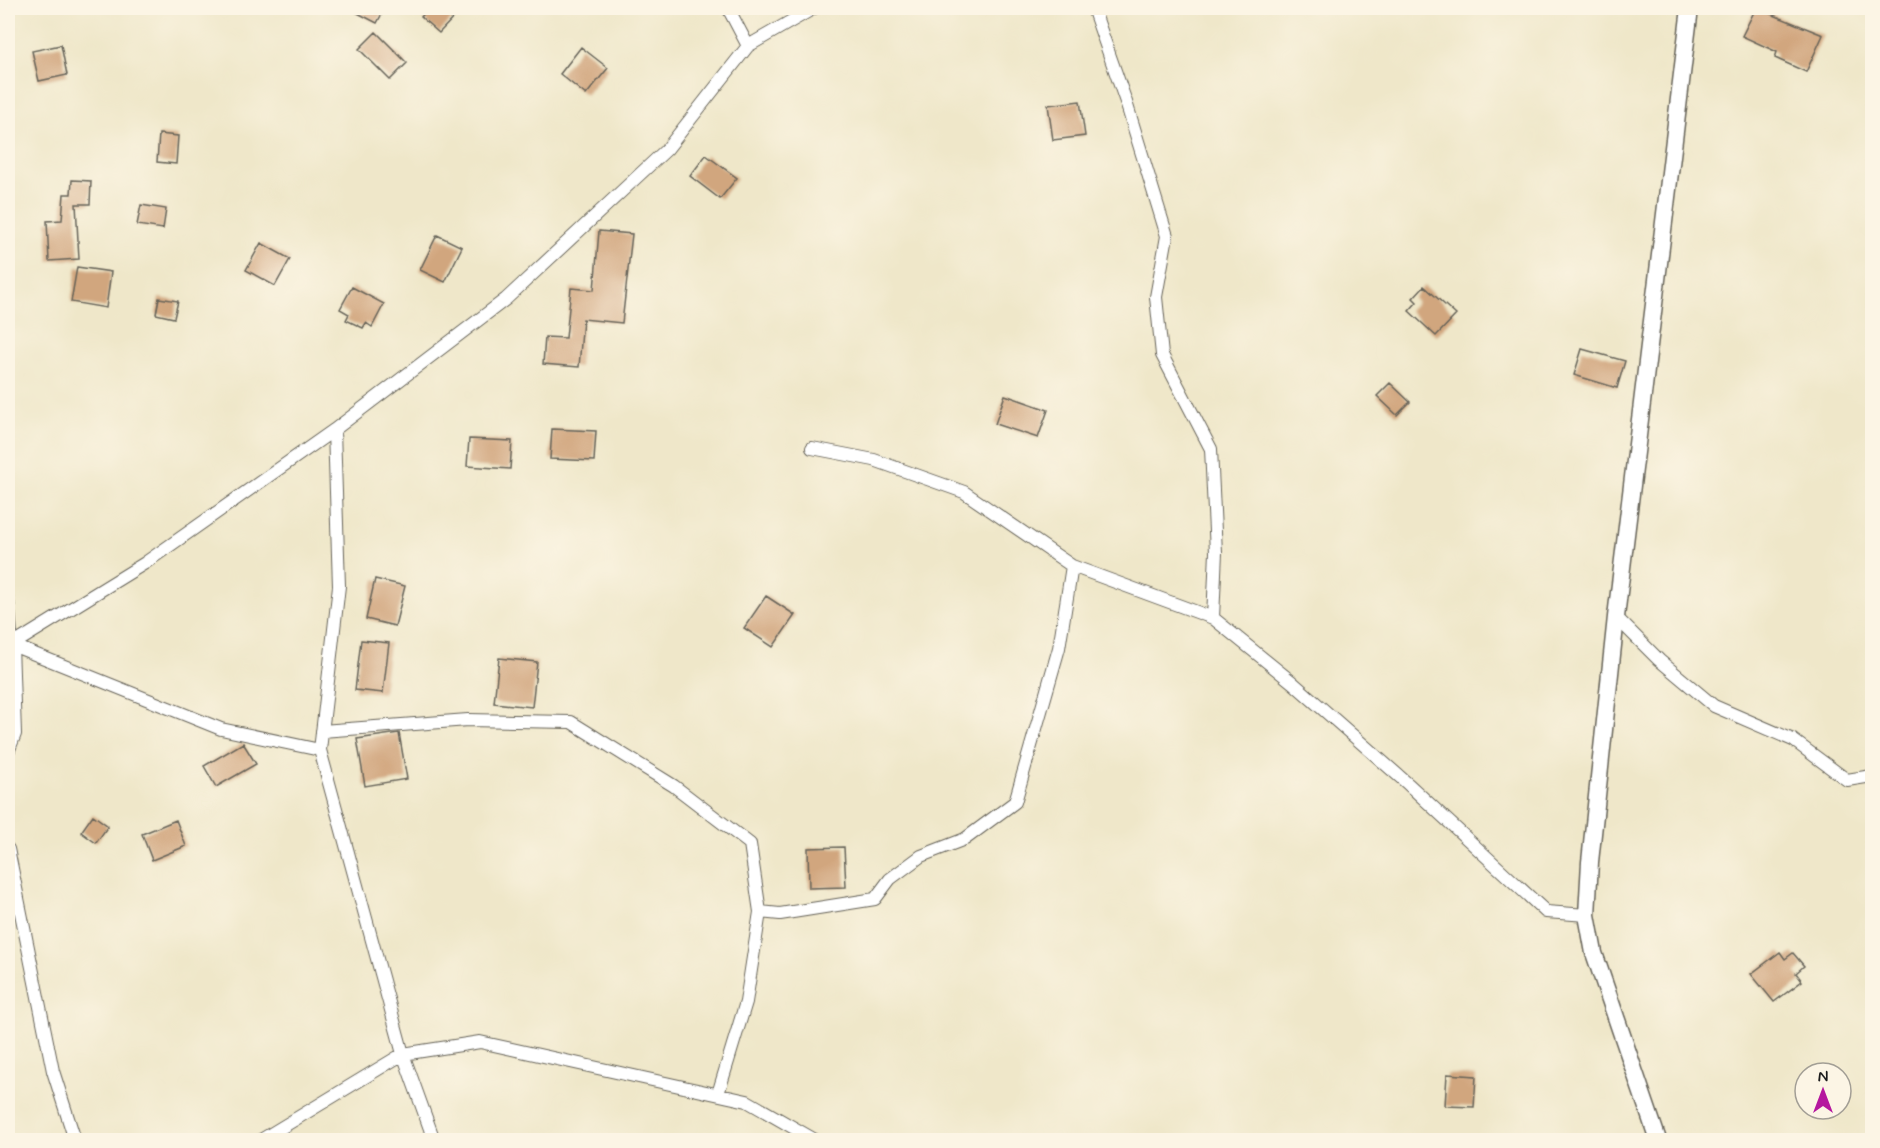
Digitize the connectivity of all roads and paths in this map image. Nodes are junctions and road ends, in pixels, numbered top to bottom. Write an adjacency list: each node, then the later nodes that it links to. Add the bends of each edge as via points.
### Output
1 (728, 8): 5 (street)
2 (814, 8): 5 (street)
3 (1093, 8): 11 (street, via 1167,236 1156,297 1162,355 1211,449 1216,552)
4 (1690, 8): 10 (main road)
5 (748, 46): 6 (street, via 667,149 506,299)
6 (334, 430): 12 (street, via 145,563); 13 (street, via 339,586)
7 (812, 448): 8 (street, via 874,460 964,492)
8 (1072, 566): 11 (street); 18 (street, via 1059,648 1016,802 965,839 921,856 890,879 875,898 780,914)
9 (8, 601): 12 (street)
10 (1616, 617): 16 (street, via 1714,706 1793,740 1847,780); 19 (main road)
11 (1213, 618): 19 (street, via 1399,776 1546,912)
12 (12, 645): 14 (street, via 221,729); 15 (street, via 15,734)
13 (322, 730): 14 (street); 18 (street, via 468,720 571,722 674,786 750,844)
14 (320, 750): 20 (street)
15 (8, 752)
16 (1872, 776)
17 (8, 849): 22 (street, via 53,1071)
18 (760, 912): 21 (street, via 747,1002)
19 (1587, 915): 26 (main road, via 1594,953)
20 (403, 1054): 21 (street, via 480,1042); 23 (street); 24 (street)
21 (718, 1094): 25 (street, via 747,1101)
22 (75, 1140)
23 (261, 1140)
24 (434, 1140)
25 (815, 1140)
26 (1658, 1140)

